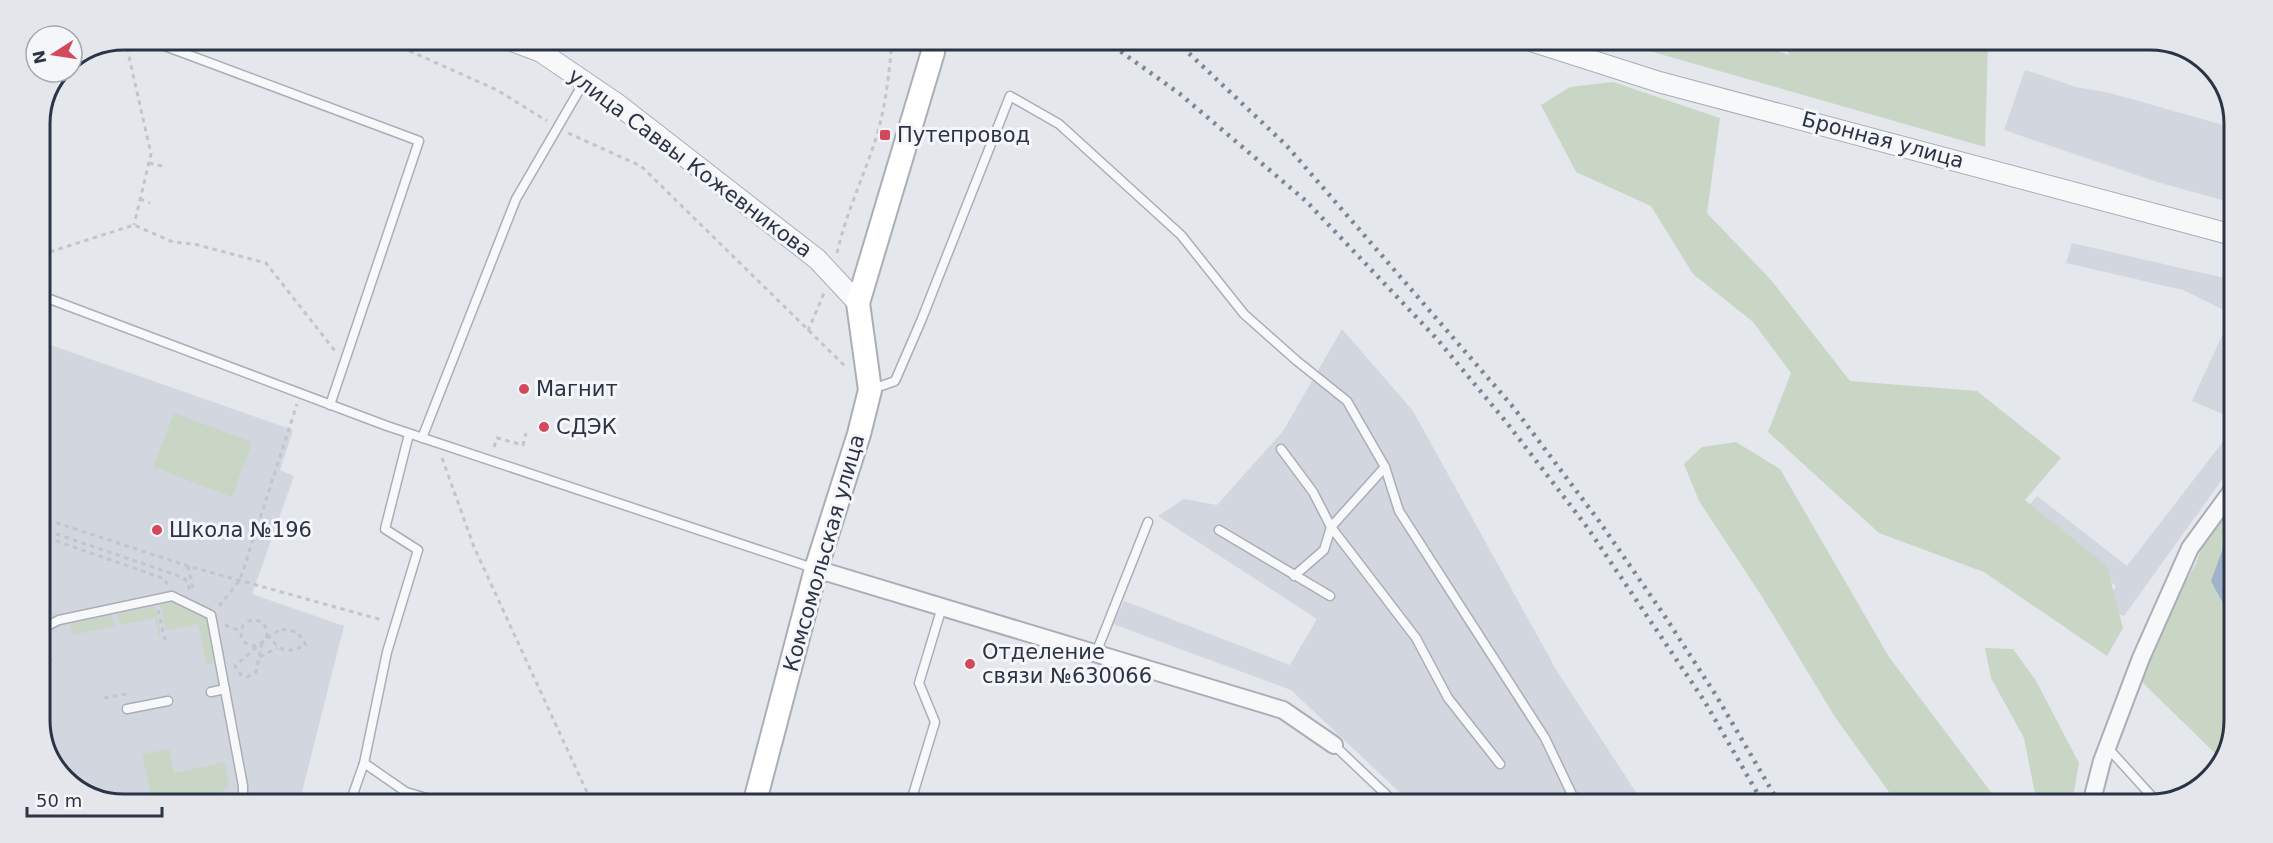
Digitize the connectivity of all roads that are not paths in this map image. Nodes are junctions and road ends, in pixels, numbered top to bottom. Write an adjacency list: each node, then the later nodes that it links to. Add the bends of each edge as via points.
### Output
1 (173, 49): 10 (lane, via 419,141)
2 (533, 49): 5 (street, улица Саввы Кожевникова)
3 (933, 49): 8 (main road)
4 (1556, 49): 6 (street, Бронная улица, via 1659,82)
5 (585, 81): 8 (street, улица Саввы Кожевникова, via 817,259); 12 (lane, via 516,199)
6 (2223, 232)
7 (49, 299): 10 (lane)
8 (858, 303): 9 (main road, Комсомольская улица)
9 (870, 390): 14 (lane, via 895,381 1010,96 1059,124 1181,235 1244,314 1347,401); 19 (main road, Комсомольская улица)
10 (330, 405): 11 (lane)
11 (409, 434): 12 (lane); 31 (lane, via 385,529 418,550 387,652)
12 (422, 438): 19 (lane)
13 (1281, 449): 17 (lane, via 1313,492)
14 (1386, 467): 17 (lane); 39 (lane, via 1399,511 1545,738)
15 (2224, 502): 30 (street, via 2190,548)
16 (1148, 522): 24 (lane)
17 (1331, 527): 20 (lane, via 1324,550); 32 (lane, via 1416,638 1448,698)
18 (1219, 530): 20 (lane)
19 (816, 569): 22 (street); 36 (main road, Комсомольская улица)
20 (1294, 576): 21 (lane)
21 (1330, 596)
22 (942, 607): 24 (street); 37 (lane, via 919,683 935,722)
23 (50, 625): 25 (lane, via 172,596 211,615)
24 (1096, 653): 29 (street, via 1283,710)
25 (225, 689): 26 (lane); 33 (lane)
26 (211, 692)
27 (168, 701): 28 (lane)
28 (127, 710)
29 (1334, 745): 38 (lane)
30 (2107, 747): 40 (street); 41 (lane)
31 (364, 763): 34 (lane); 35 (lane)
32 (1500, 764)
33 (243, 794)
34 (353, 794)
35 (413, 794)
36 (757, 794)
37 (912, 794)
38 (1386, 794)
39 (1572, 794)
40 (2094, 794)
41 (2150, 794)

